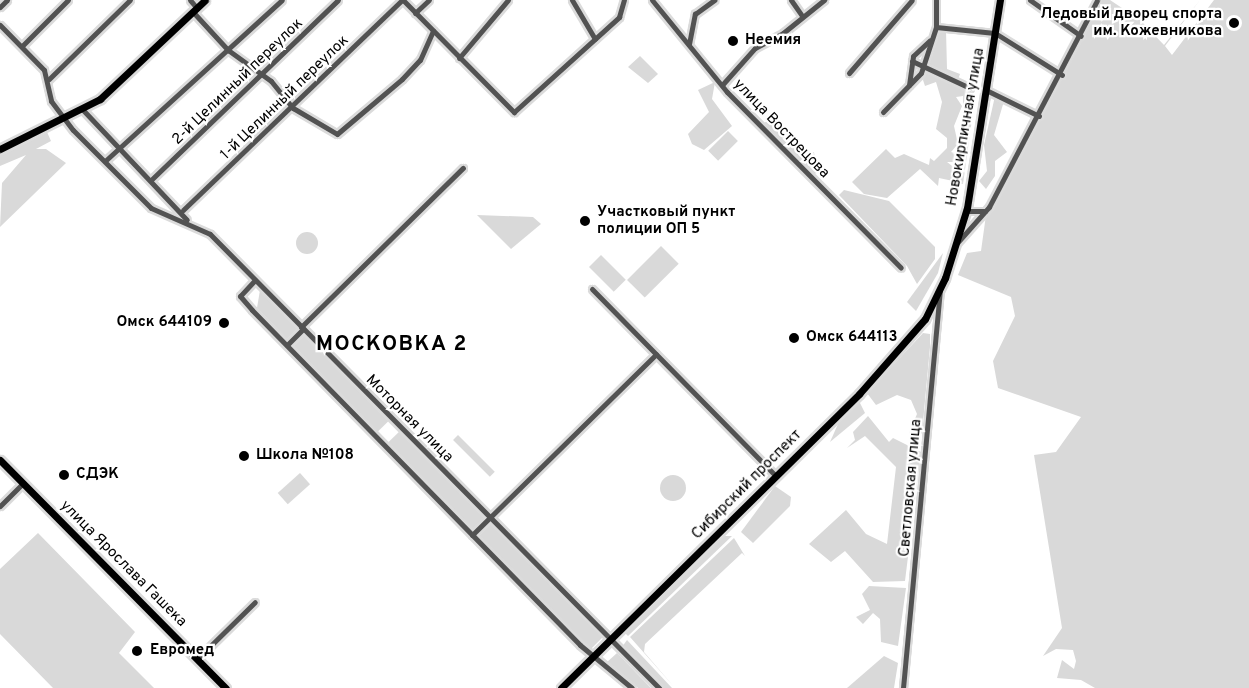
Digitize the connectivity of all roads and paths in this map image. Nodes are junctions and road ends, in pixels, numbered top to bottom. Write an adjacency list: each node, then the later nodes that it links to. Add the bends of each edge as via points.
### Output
1 (7, 0): 22 (street)
2 (68, 0): 34 (street)
3 (130, 0): 42 (street)
4 (190, 0): 23 (street)
5 (205, 0): 23 (main road)
6 (282, 0): 35 (street)
7 (339, 0): 40 (street, 2-й Целинный переулок)
8 (403, 0): 24 (street); 47 (street, 1-й Целинный переулок)
9 (429, 0): 24 (street)
10 (508, 0): 36 (street)
11 (572, 0): 32 (street)
12 (624, 0): 32 (street, via 619,17)
13 (652, 0): 33 (street, улица Вострецова)
14 (714, 0): 33 (street, via 695,14)
15 (791, 0): 25 (street)
16 (824, 0): 25 (street)
17 (912, 0): 39 (street)
18 (936, 0): 27 (street)
19 (1000, 0): 29 (main road, Новокирпичная улица)
20 (1030, 0): 31 (street)
21 (1097, 0): 31 (street)
22 (0, 7)
23 (195, 10): 35 (street); 48 (main road)
24 (415, 13): 28 (street)
25 (802, 16): 43 (street, via 755,48)
26 (0, 25): 34 (street)
27 (936, 27): 29 (street); 30 (street)
28 (433, 31): 36 (street); 47 (street, via 420,60 337,134)
29 (996, 33): 41 (street); 46 (main road, Новокирпичная улица)
30 (933, 36): 37 (street); 38 (street)
31 (1081, 36): 41 (street)
32 (595, 39): 36 (street, via 514,112)
33 (689, 44): 43 (street, улица Вострецова)
34 (22, 46): 42 (street)
35 (228, 50): 40 (street); 52 (street)
36 (459, 58)
37 (912, 61): 38 (street); 44 (street)
38 (924, 67): 44 (street); 45 (street)
39 (849, 73)
40 (261, 75): 47 (street); 56 (street, 2-й Целинный переулок)
41 (1062, 75): 50 (street)
42 (49, 80): 51 (street, Моторная улица, via 50,96)
43 (722, 85): 62 (street, улица Вострецова)
44 (909, 86): 49 (street)
45 (969, 88)
46 (986, 90): 50 (street); 58 (main road, Новокирпичная улица)
47 (293, 108): 57 (street, 1-й Целинный переулок)
48 (83, 110): 51 (main road); 52 (street)
49 (883, 112)
50 (1039, 116): 59 (street)
51 (63, 119): 53 (main road); 54 (street, Моторная улица)
52 (119, 148): 54 (street); 56 (street)
53 (0, 149)
54 (105, 161): 60 (street, Моторная улица, via 151,208)
55 (463, 168): 66 (street)
56 (152, 179): 57 (street)
57 (183, 210): 60 (street)
58 (966, 211): 59 (street); 61 (main road, Новокирпичная улица)
59 (985, 211): 61 (street)
60 (187, 220): 63 (street, Моторная улица, via 204,229)
61 (956, 245): 65 (main road, Новокирпичная улица)
62 (901, 268)
63 (255, 280): 66 (street, Моторная улица); 67 (street, via 240,296)
64 (592, 289): 68 (street)
65 (940, 291): 70 (main road, Сибирский проспект, via 891,361); 83 (street, Светловская улица)
66 (302, 328): 67 (street); 73 (street, Моторная улица)
67 (287, 345): 74 (street)
68 (656, 354): 70 (street); 73 (street)
69 (0, 460): 71 (main road, улица Ярослава Гашека)
70 (776, 476): 76 (main road, Сибирский проспект)
71 (23, 483): 72 (street); 78 (main road, улица Ярослава Гашека)
72 (0, 506)
73 (490, 518): 74 (street); 76 (street, Моторная улица)
74 (472, 535): 77 (street)
75 (255, 602): 78 (street)
76 (611, 638): 77 (main road, Сибирский проспект); 82 (street, Моторная улица)
77 (593, 656): 80 (main road, Сибирский проспект); 81 (street)
78 (197, 659): 79 (main road, улица Ярослава Гашека)
79 (226, 688)
80 (561, 688)
81 (632, 688)
82 (659, 688)
83 (903, 688)

